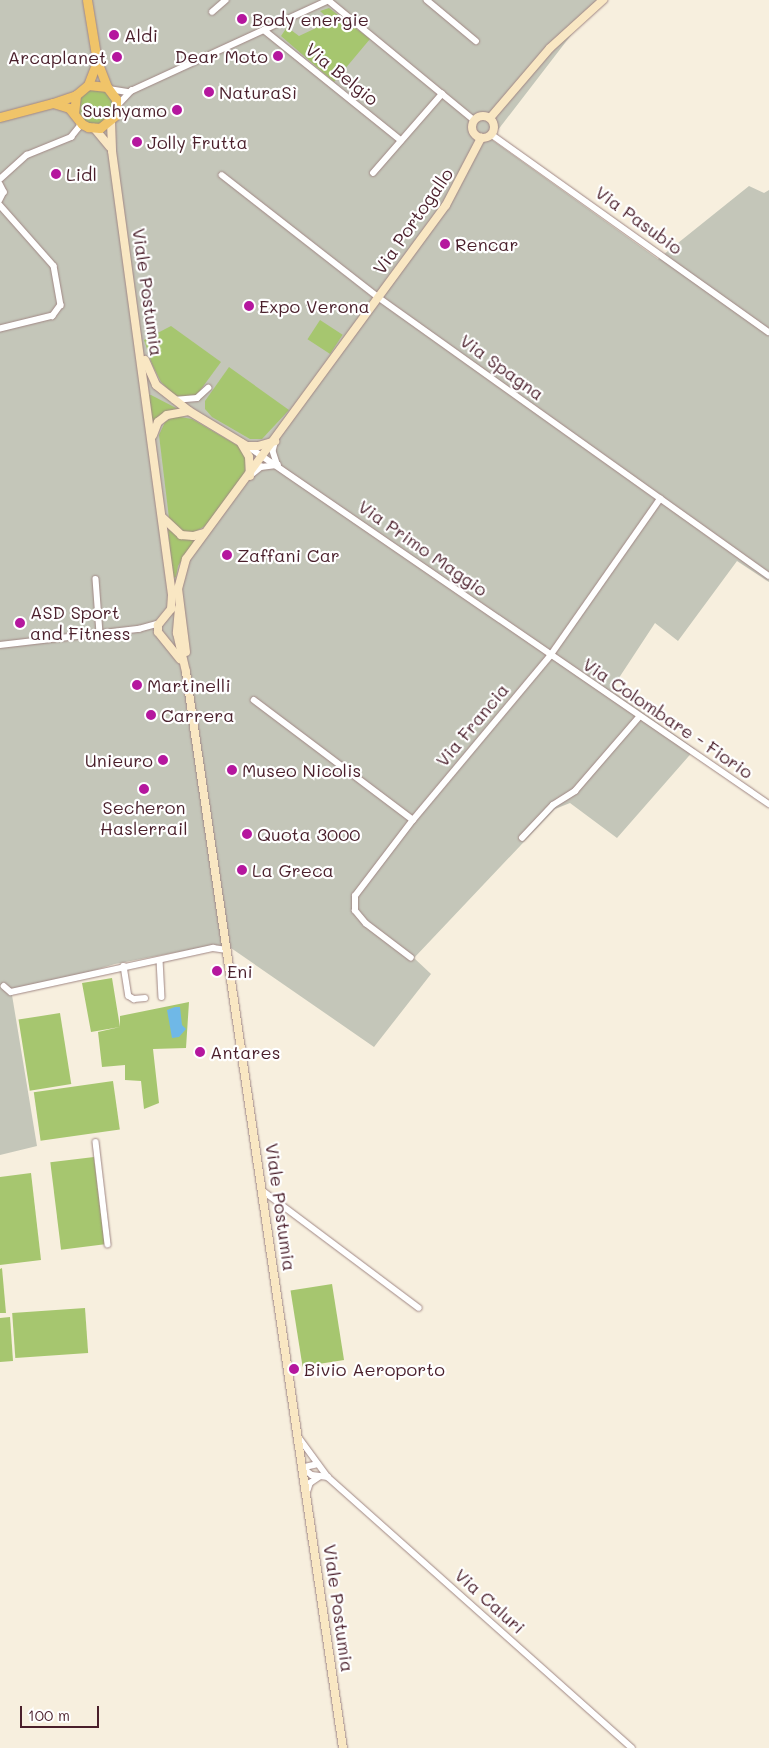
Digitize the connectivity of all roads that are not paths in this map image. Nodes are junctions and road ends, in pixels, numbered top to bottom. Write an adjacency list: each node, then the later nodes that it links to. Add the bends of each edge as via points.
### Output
1 (88, 0): 9 (main road)
2 (226, 0): 6 (street)
3 (328, 0): 7 (street); 13 (street)
4 (427, 0): 8 (street)
5 (603, 0): 19 (main road, via 550,48)
6 (212, 12)
7 (264, 30): 12 (street); 26 (street, Via Belgio)
8 (476, 41)
9 (97, 61): 10 (main road); 11 (main road)
10 (88, 85): 11 (main road); 14 (main road)
11 (107, 88): 12 (street, via 118,92); 16 (main road)
12 (131, 91): 16 (street)
13 (442, 94): 20 (street); 26 (street)
14 (76, 95): 15 (main road); 17 (main road)
15 (53, 103): 17 (main road, via 64,105); 18 (main road)
16 (117, 106): 22 (main road)
17 (74, 113): 21 (main road)
18 (0, 118)
19 (490, 118): 20 (main road, via 484,116); 24 (main road, via 494,128)
20 (474, 120): 25 (main road, via 472,129)
21 (80, 121): 23 (main road); 30 (street, via 80,126 70,138 27,155)
22 (111, 122): 23 (main road); 27 (main road, Viale Postumia)
23 (94, 128): 27 (main road)
24 (491, 134): 25 (main road); 36 (street, Via Pasubio)
25 (482, 138): 34 (main road, Via Portogallo, via 446,205)
26 (401, 140): 28 (street)
27 (112, 151): 37 (main road, Viale Postumia)
28 (373, 173)
29 (222, 175): 34 (street, Via Spagna)
30 (1, 183): 31 (street)
31 (1, 198): 33 (street)
32 (0, 205): 33 (street)
33 (6, 210): 35 (street, via 56,271 61,305 53,316)
34 (378, 297): 42 (main road, Via Portogallo); 47 (street, Via Spagna)
35 (0, 329)
36 (769, 332)
37 (138, 338): 39 (main road, via 151,376); 41 (main road, Viale Postumia)
38 (208, 388): 39 (street, via 189,400)
39 (172, 399): 40 (main road)
40 (189, 412): 41 (main road, via 166,415 158,422); 43 (main road, Via Primo Maggio)
41 (152, 438): 48 (main road, Viale Postumia)
42 (276, 440): 43 (main road, via 258,446); 44 (main road, Via Portogallo); 45 (street, via 273,451)
43 (244, 444): 44 (street, Via Primo Maggio); 46 (main road, via 249,457)
44 (265, 456): 45 (street, Via Primo Maggio); 46 (main road, Via Portogallo)
45 (278, 465): 46 (street, via 261,467); 60 (street, Via Primo Maggio)
46 (250, 476): 49 (main road)
47 (660, 499): 50 (street, Via Spagna); 60 (street, Via Francia)
48 (162, 516): 49 (main road, via 171,529 181,534 197,536); 53 (main road, Viale Postumia, via 172,595 170,608)
49 (206, 531): 52 (main road, via 180,571)
50 (769, 576)
51 (96, 579): 56 (street)
52 (179, 608): 54 (main road, Viale Postumia); 61 (main road, Viale Postumia)
53 (162, 621): 54 (main road); 55 (street); 58 (main road, Viale Postumia)
54 (176, 624): 57 (main road, Viale Postumia)
55 (139, 629): 56 (street); 58 (street)
56 (100, 633): 59 (street)
57 (177, 633): 58 (main road, via 170,639); 61 (main road, Viale Postumia)
58 (162, 637): 61 (main road, Viale Postumia, via 177,651)
59 (0, 645)
60 (550, 656): 63 (street, Via Colombare - Fiorio); 65 (street, Via Francia)
61 (186, 672): 67 (main road, Viale Postumia)
62 (254, 700): 65 (street)
63 (639, 717): 64 (street, Via Colombare - Fiorio); 66 (street, via 575,791 553,805)
64 (769, 804)
65 (413, 820): 68 (street, Via Francia, via 355,896 355,911 366,924)
66 (522, 838)
67 (227, 950): 69 (street, via 213,948); 75 (main road, Viale Postumia)
68 (411, 958)
69 (160, 960): 70 (street); 72 (street)
70 (124, 966): 71 (street, via 11,992); 73 (street, via 129,996)
71 (4, 986)
72 (162, 997)
73 (145, 998)
74 (96, 1142): 76 (street)
75 (262, 1190): 77 (street); 78 (main road, Viale Postumia)
76 (108, 1244)
77 (419, 1308)
78 (298, 1436): 79 (street, Via Caluri); 80 (main road, Viale Postumia)
79 (316, 1465): 80 (street); 82 (street, Via Caluri)
80 (303, 1468): 81 (street); 83 (main road, Viale Postumia)
81 (319, 1477): 82 (street); 83 (street, via 310,1483)
82 (328, 1477): 85 (street, Via Caluri)
83 (307, 1495): 84 (main road, Viale Postumia)
84 (343, 1748)
85 (632, 1748)

